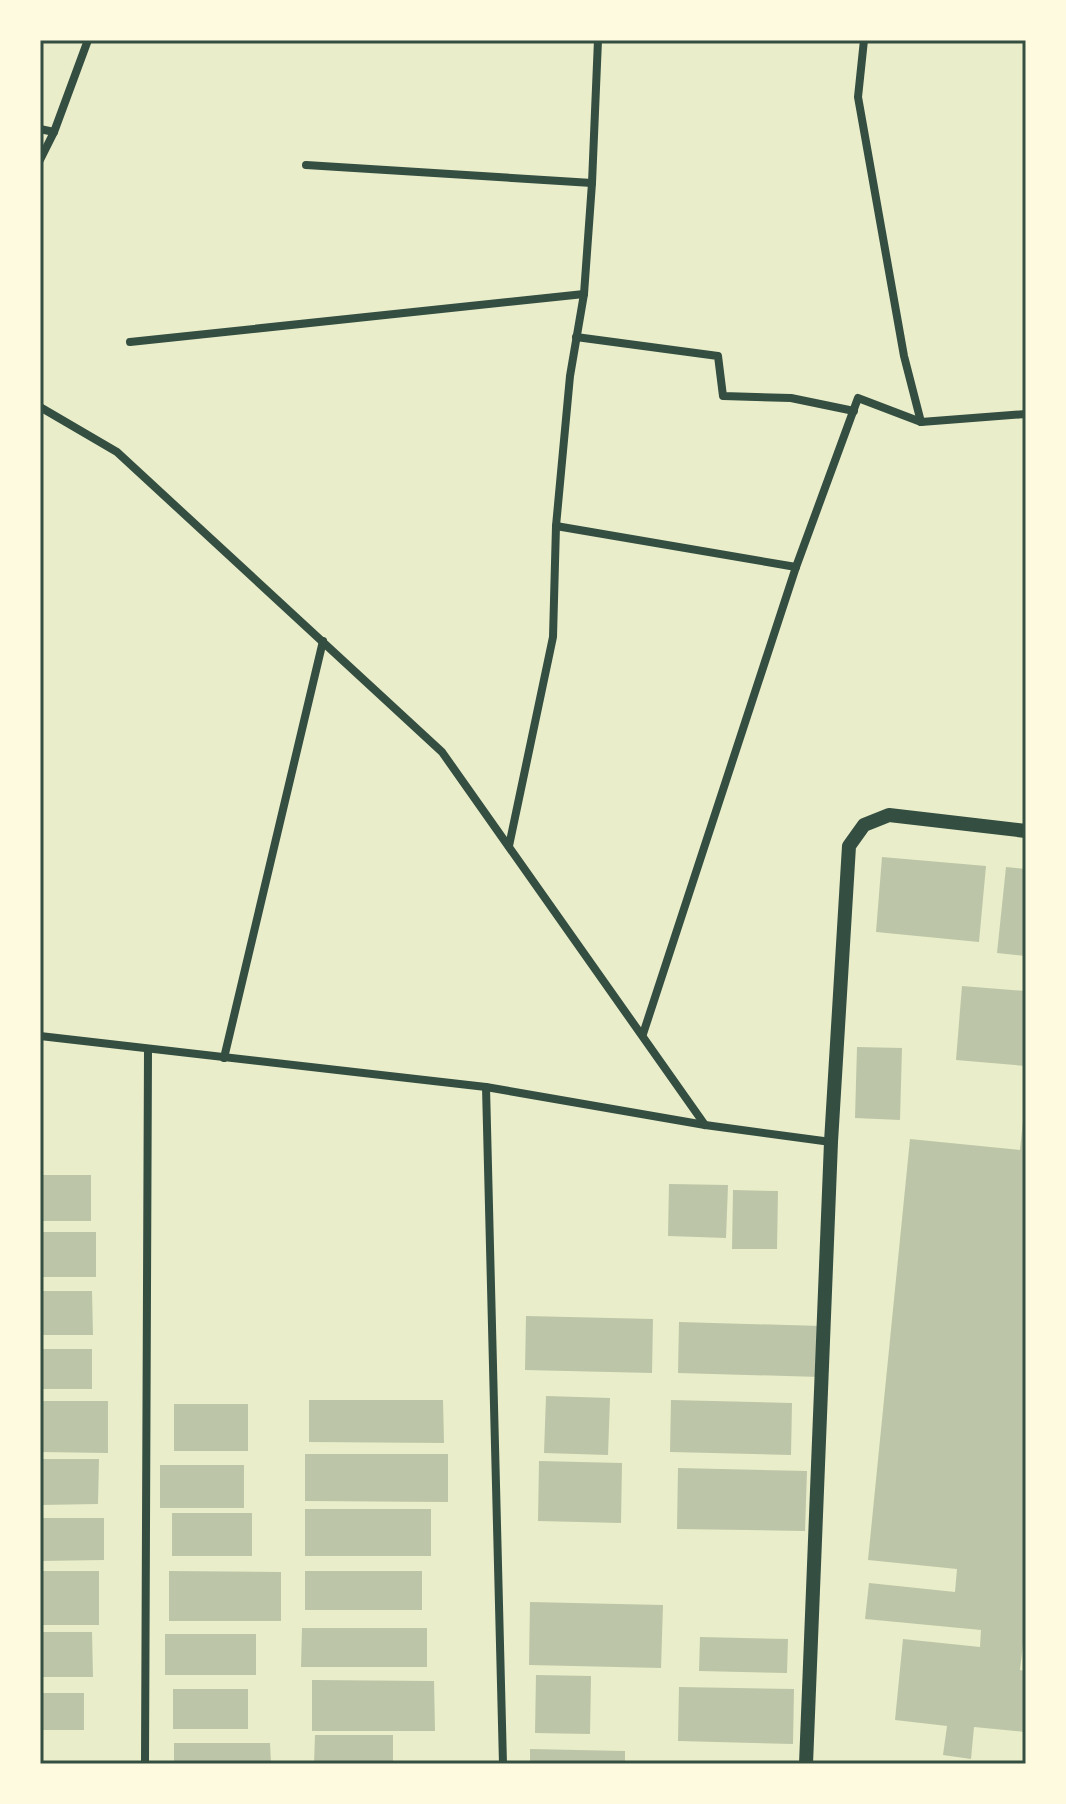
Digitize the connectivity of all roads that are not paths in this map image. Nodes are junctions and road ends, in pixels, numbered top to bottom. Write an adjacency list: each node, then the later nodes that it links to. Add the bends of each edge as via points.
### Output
1 (88, 40): 5 (street)
2 (598, 40): 8 (street)
3 (864, 40): 15 (street, via 858,97 904,356)
4 (40, 129): 5 (street)
5 (54, 132): 6 (street)
6 (40, 160)
7 (306, 165): 8 (street)
8 (592, 183): 9 (street)
9 (584, 294): 10 (street); 11 (street)
10 (576, 337): 13 (street, via 718,356 723,396 791,398); 16 (street)
11 (130, 342)
12 (40, 407): 18 (street, via 117,452)
13 (854, 411): 15 (street, via 858,398); 17 (street)
14 (1026, 414): 15 (street)
15 (921, 422)
16 (556, 526): 17 (street); 20 (street, via 553,637)
17 (796, 567): 21 (street)
18 (323, 641): 20 (street, via 442,752); 24 (street)
19 (1026, 831): 27 (street, via 889,815 864,825 849,846)
20 (509, 846): 21 (street)
21 (643, 1034): 26 (street)
22 (40, 1036): 23 (street)
23 (148, 1049): 24 (street); 28 (street)
24 (224, 1058): 25 (street)
25 (486, 1087): 26 (street); 29 (street)
26 (705, 1125): 27 (street)
27 (831, 1142): 30 (street)
28 (145, 1764)
29 (503, 1764)
30 (806, 1764)

